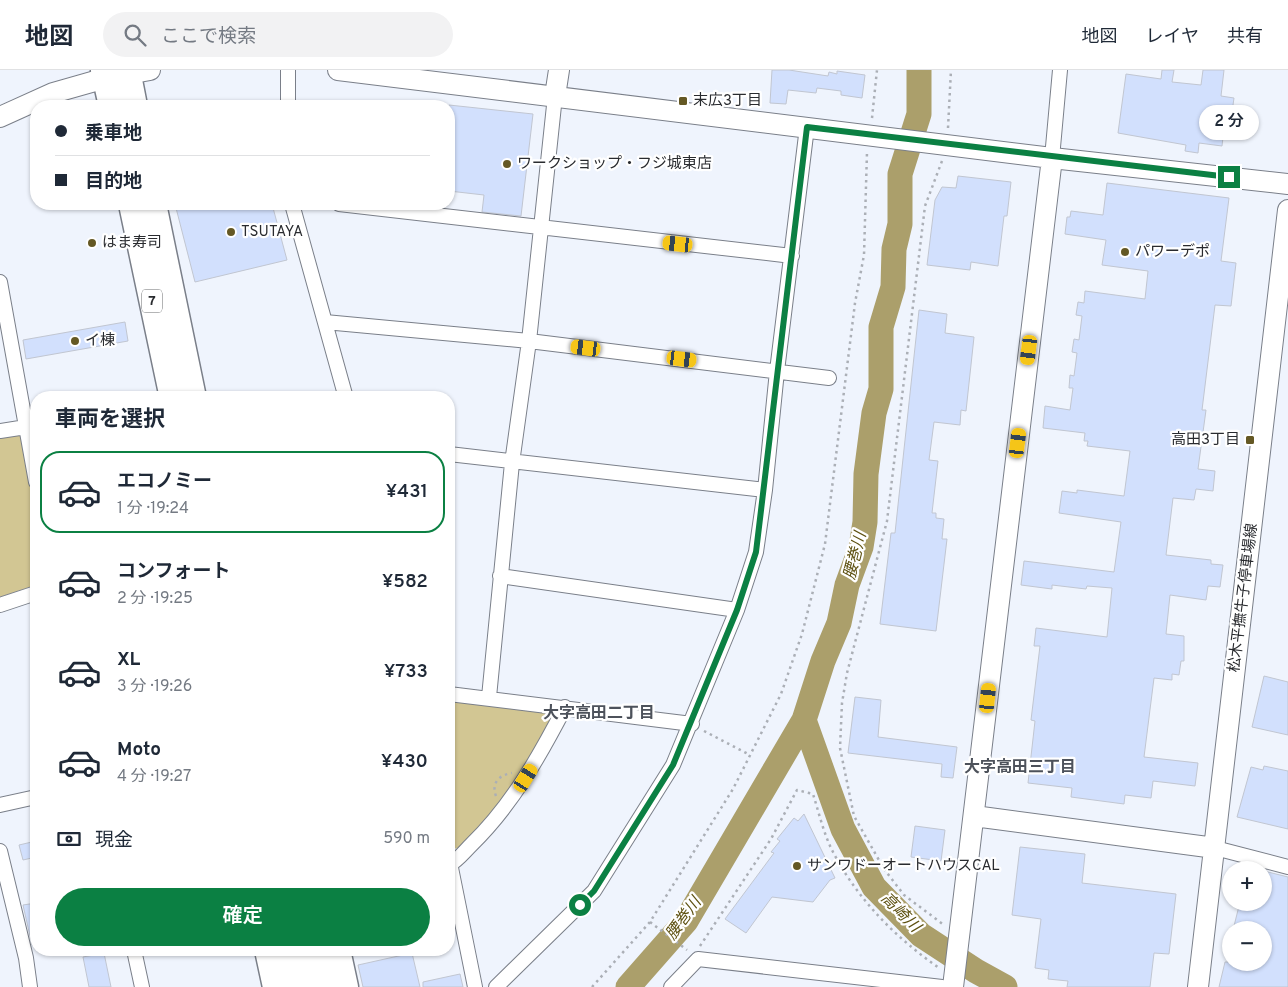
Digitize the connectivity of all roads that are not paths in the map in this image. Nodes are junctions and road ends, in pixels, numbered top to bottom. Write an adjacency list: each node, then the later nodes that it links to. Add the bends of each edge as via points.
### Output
1 (288, 70): 10 (street)
2 (338, 70): 6 (street)
3 (559, 70): 6 (street)
4 (1060, 70): 14 (street)
5 (123, 72): 7 (street); 8 (highway); 9 (highway)
6 (555, 96): 13 (street); 21 (street)
7 (39, 100)
8 (114, 100)
9 (132, 100)
10 (288, 100)
11 (30, 104): 12 (street)
12 (0, 117)
13 (807, 127): 14 (street); 22 (street)
14 (1052, 158): 15 (street); 51 (street)
15 (1288, 184)
16 (133, 210): 25 (highway, 7)
17 (154, 210): 23 (highway, 7)
18 (294, 210): 26 (street)
19 (390, 210): 21 (street)
20 (1288, 210): 52 (street, 松木平撫牛子停車場線)
21 (541, 228): 22 (street); 27 (street)
22 (792, 256): 28 (street)
23 (164, 260): 32 (highway, 7); 33 (highway, 7)
24 (0, 282): 35 (street)
25 (149, 288): 30 (highway, 7); 31 (highway, 7)
26 (325, 322): 27 (street); 34 (street)
27 (529, 341): 28 (street); 39 (street)
28 (777, 371): 29 (street); 40 (street)
29 (829, 378)
30 (165, 391)
31 (171, 391)
32 (192, 391)
33 (201, 391)
34 (344, 391)
35 (26, 427): 36 (street); 37 (street)
36 (0, 432)
37 (30, 449)
38 (455, 455): 39 (street)
39 (512, 463): 40 (street); 41 (street)
40 (765, 490): 44 (street, via 756,552)
41 (500, 576): 44 (street); 46 (street)
42 (30, 595): 43 (street)
43 (0, 605)
44 (737, 610): 48 (street)
45 (455, 695): 46 (street)
46 (489, 698): 47 (street)
47 (566, 707): 48 (street); 54 (street, via 518,791 491,825)
48 (692, 724): 69 (street, via 673,765 594,891)
49 (30, 798): 50 (street)
50 (0, 805)
51 (974, 816): 52 (street); 62 (street, via 960,936)
52 (1215, 848): 55 (street); 71 (street, 松木平撫牛子停車場線)
53 (0, 851): 64 (street)
54 (455, 857)
55 (1288, 867)
56 (455, 891): 68 (street)
57 (135, 956): 65 (street)
58 (270, 956): 63 (highway)
59 (289, 956): 63 (highway)
60 (313, 956): 66 (highway)
61 (338, 956): 67 (highway)
62 (951, 982): 70 (street, via 698,958)
63 (280, 986)
64 (30, 987)
65 (142, 987)
66 (320, 987)
67 (344, 987)
68 (475, 987)
69 (496, 987)
70 (671, 987)
71 (1198, 987)

